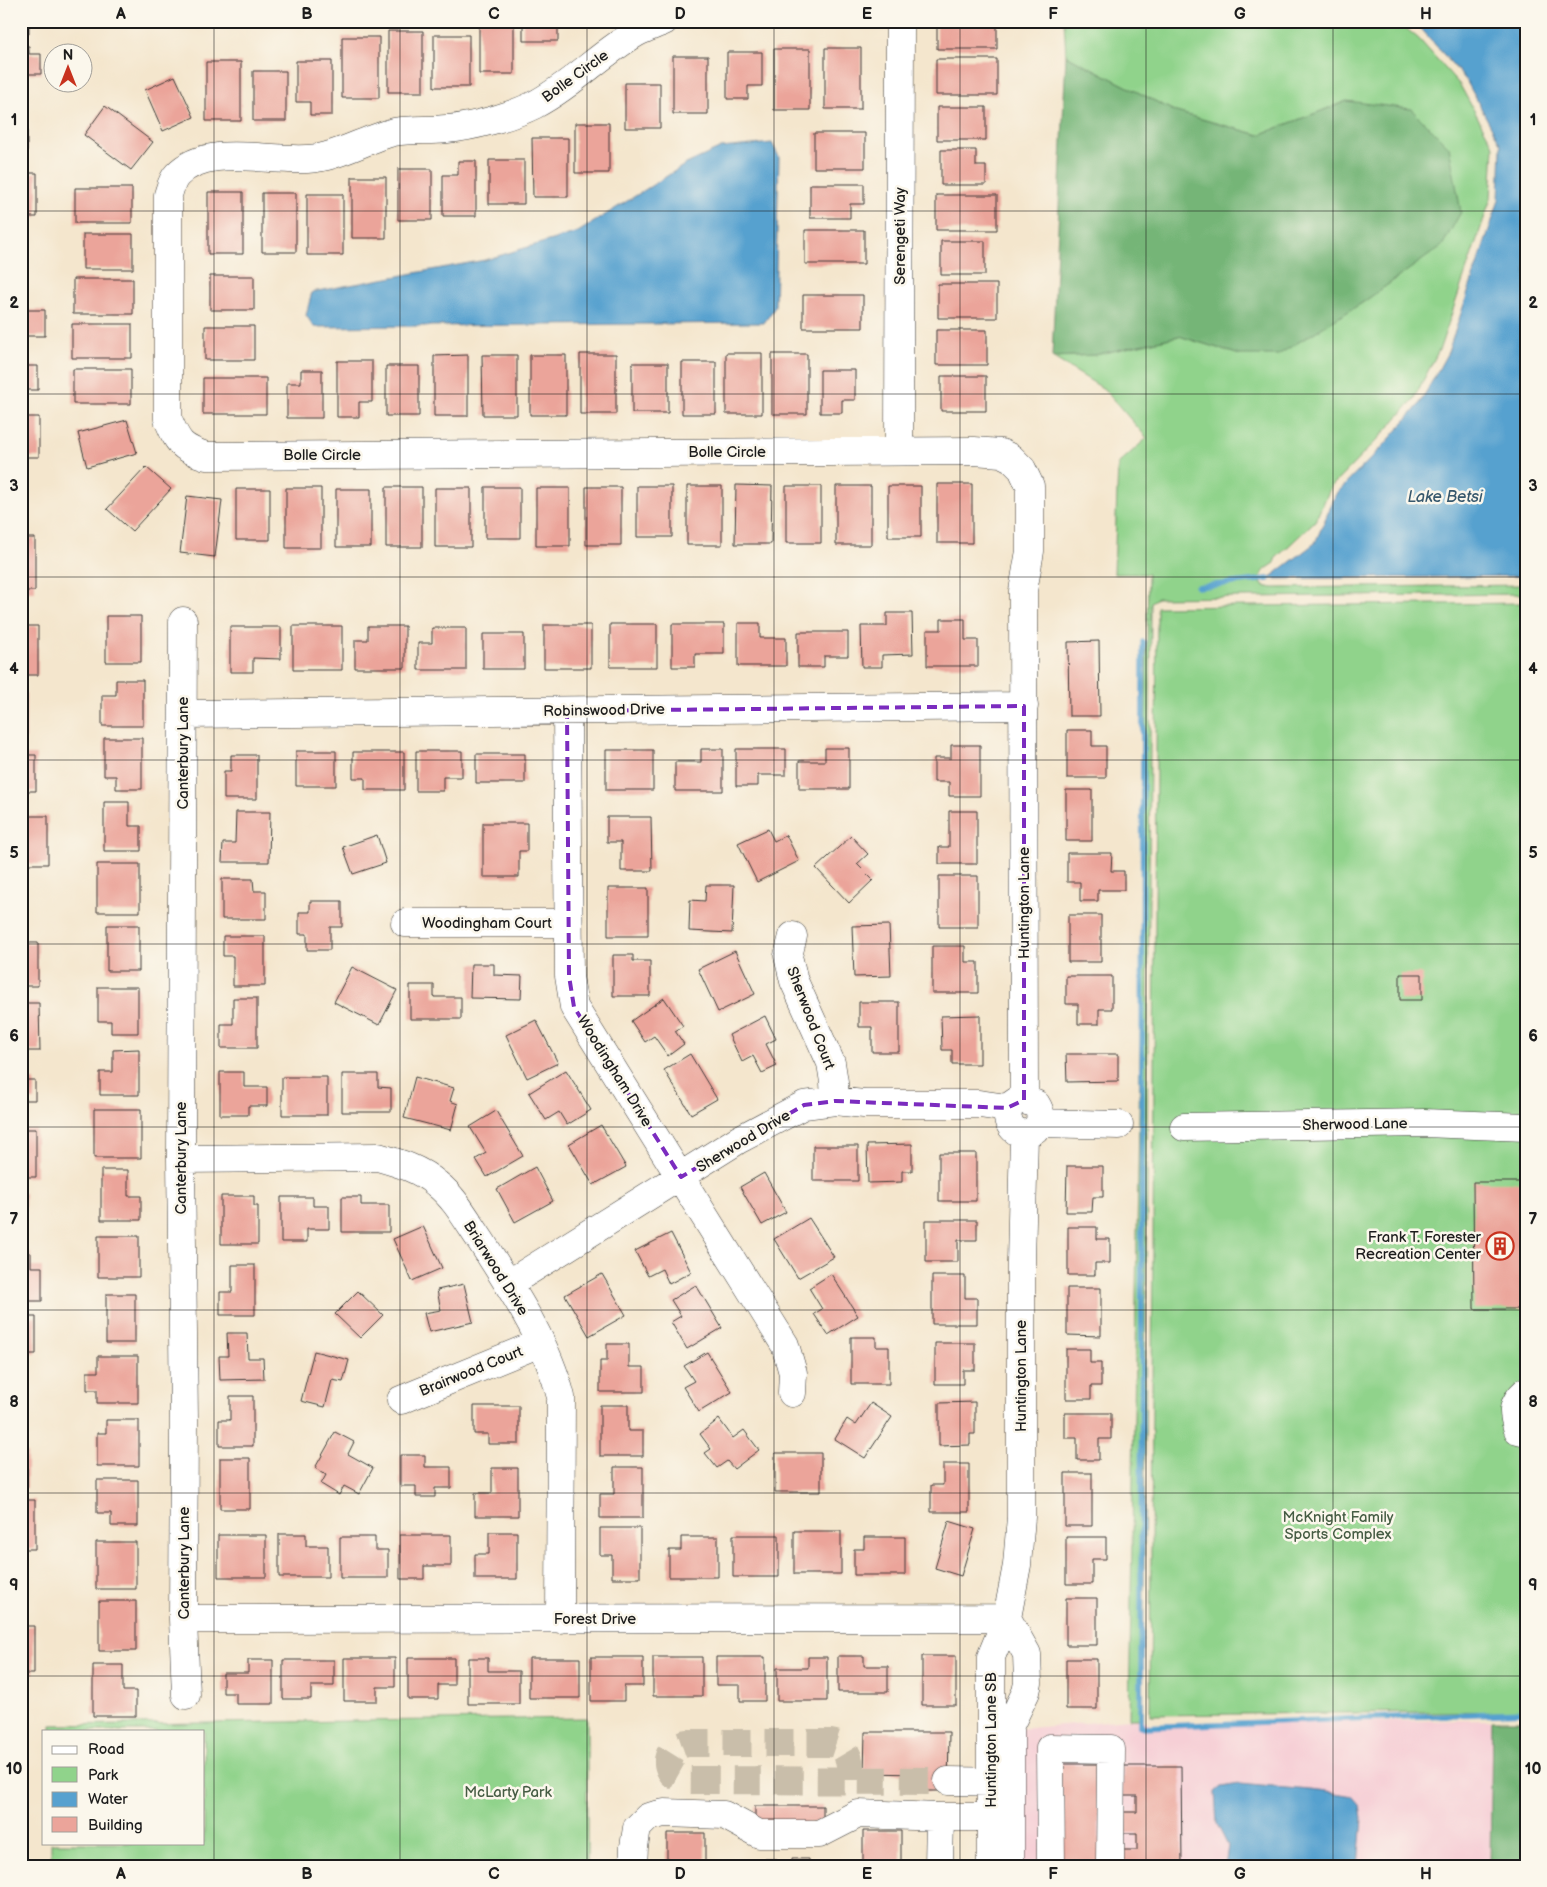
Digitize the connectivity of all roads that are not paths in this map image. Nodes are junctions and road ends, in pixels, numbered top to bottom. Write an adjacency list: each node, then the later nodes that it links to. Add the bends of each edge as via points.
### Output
1 (664, 21): 3 (street, Bolle Circle, via 637,32 572,82 533,105 482,123 392,133 319,158 209,157 190,163 175,176 168,196 168,419 175,437 188,450 206,456)
2 (900, 21): 3 (street, Serengeti Way)
3 (899, 451): 5 (street, Bolle Circle, via 1001,453 1022,469 1030,486 1030,551 1023,591)
4 (183, 621): 7 (street, Canterbury Lane)
5 (1024, 706): 6 (street, Robinswood Drive); 12 (street, Huntington Lane)
6 (567, 710): 7 (street, Robinswood Drive); 9 (street, Woodingham Drive)
7 (183, 714): 17 (street, Canterbury Lane)
8 (405, 923): 9 (street, Woodingham Court)
9 (568, 923): 18 (street, Woodingham Drive, via 569,976 574,1007)
10 (793, 936): 11 (street, Sherwood Court, via 788,956 794,981 830,1063)
11 (835, 1101): 12 (street, Sherwood Drive, via 864,1104); 18 (street, Sherwood Drive, via 804,1105 738,1140)
12 (1015, 1104): 16 (street, Huntington Lane, via 1008,1123 1012,1129 1017,1132)
13 (1119, 1125): 16 (street)
14 (1184, 1126): 15 (street, Sherwood Lane, via 1424,1123)
15 (1526, 1127)
16 (1032, 1128): 25 (street, Huntington Lane, via 1021,1263 1022,1517)
17 (181, 1159): 19 (street, Briarwood Drive, via 378,1157 409,1166 436,1182 453,1199); 26 (street, Canterbury Lane)
18 (681, 1177): 19 (street, Sherwood Drive); 22 (street, Woodingham Drive, via 785,1345 793,1373)
19 (508, 1284): 20 (street, Briarwood Drive)
20 (540, 1343): 23 (street, Brairwood Court); 27 (street, Briarwood Drive, via 555,1374 561,1397)
21 (1526, 1391): 24 (street, via 1517,1399 1512,1414 1518,1430)
22 (792, 1393)
23 (402, 1400)
24 (1526, 1432)
25 (1007, 1618): 27 (street, Forest Drive); 29 (street, Huntington Lane SB, via 990,1657); 29 (street, via 1027,1654 1028,1683)
26 (183, 1619): 27 (street, Forest Drive); 28 (street, Canterbury Lane)
27 (560, 1619)
28 (186, 1695)
29 (1000, 1746): 30 (street); 32 (street)
30 (1050, 1748): 39 (street); 40 (street, via 1112,1749)
31 (948, 1781): 32 (street)
32 (1000, 1782): 34 (street)
33 (940, 1817): 34 (street); 35 (street, via 858,1814 819,1834 759,1834 724,1815 664,1813 648,1816 637,1828); 36 (street)
34 (1000, 1817): 37 (street, Huntington Lane SB); 38 (street)
35 (634, 1866)
36 (938, 1866)
37 (991, 1866)
38 (1010, 1866)
39 (1051, 1866)
40 (1110, 1866)

